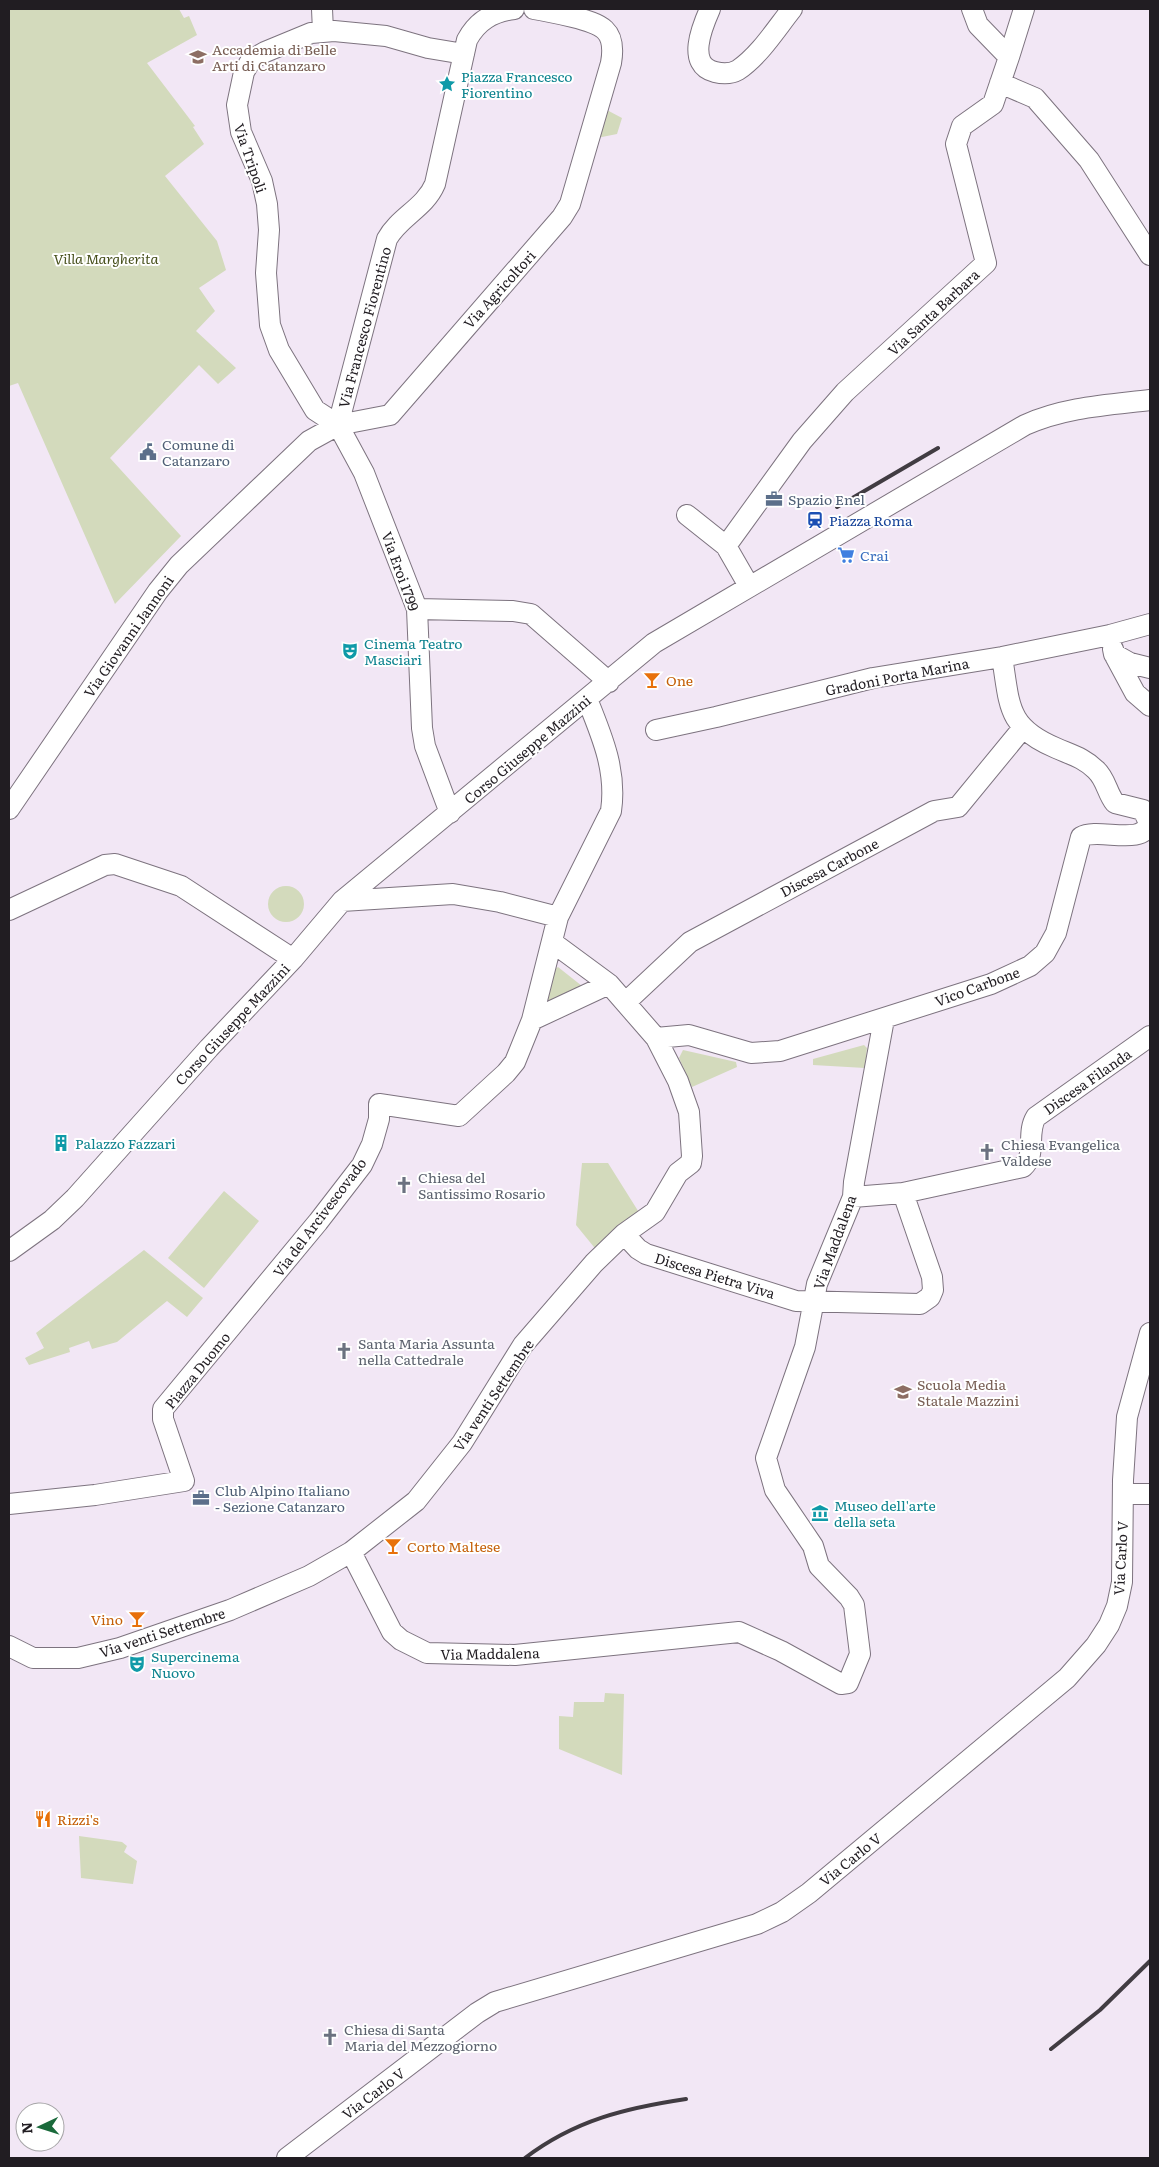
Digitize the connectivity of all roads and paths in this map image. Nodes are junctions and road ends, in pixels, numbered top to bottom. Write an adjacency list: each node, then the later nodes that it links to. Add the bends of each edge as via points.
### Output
1 (322, 9): 8 (street)
2 (514, 9): 9 (street, via 498,12 479,22 467,40)
3 (534, 9): 14 (street, Via Agricoltori, via 592,22 607,32 613,52 570,204 553,229 390,415)
4 (710, 9): 5 (street, via 700,35 699,55 712,72 726,74 747,63)
5 (792, 9)
6 (972, 9): 10 (street, via 978,24)
7 (1024, 9): 10 (street)
8 (323, 31): 9 (street, Via Tripoli, via 386,36); 14 (street, Via Tripoli, via 311,33 251,60 238,95 237,119 262,181 267,204 270,325 280,350 315,410)
9 (464, 54): 14 (street, Via Francesco Fiorentino, via 434,184 428,198 397,225 387,239)
10 (1008, 57): 11 (street)
11 (1000, 83): 12 (street, via 1035,98 1088,160); 16 (street, Via Santa Barbara, via 993,104 962,126 956,144 986,263 845,392 802,441)
12 (1150, 255)
13 (1150, 400): 17 (street, Corso Giuseppe Mazzini, via 1070,410 1044,417)
14 (338, 425): 18 (street, Via Eroi 1799, via 364,473); 28 (street, Via Giovanni Jannoni, via 309,441 179,565)
15 (687, 515): 16 (street)
16 (726, 546): 17 (street)
17 (749, 586): 23 (street, Corso Giuseppe Mazzini, via 654,643)
18 (417, 609): 23 (street, via 531,614); 29 (street, Via Eroi 1799, via 422,728 425,746)
19 (1150, 624): 20 (street, Gradoni Porta Marina)
20 (1112, 645): 21 (street, Gradoni Porta Marina); 22 (street, via 1130,662); 25 (street, via 1135,693)
21 (1002, 657): 26 (street, via 1011,707); 27 (street, Gradoni Porta Marina, via 873,678)
22 (1150, 668)
23 (609, 682): 24 (street, Corso Giuseppe Mazzini)
24 (587, 699): 29 (street, Corso Giuseppe Mazzini); 32 (street, via 607,750 614,795 605,825)
25 (1150, 706)
26 (1022, 729): 36 (street, Discesa Carbone, via 958,807 934,810 690,942); 37 (street, Vico Carbone, via 1057,749 1084,759 1101,776 1115,803 1139,808 1146,813 1148,827 1138,835 1089,834 1081,837 1056,933 1045,953 1030,966 991,984)
27 (656, 730)
28 (9, 809)
29 (450, 813): 30 (street, Corso Giuseppe Mazzini)
30 (342, 901): 32 (street, via 453,894); 34 (street, Corso Giuseppe Mazzini)
31 (9, 910): 34 (street, via 105,865 115,864 181,886)
32 (558, 917): 33 (street)
33 (552, 942): 35 (street, Via venti Settembre); 38 (street)
34 (294, 959): 44 (street, Corso Giuseppe Mazzini, via 209,1048 75,1198 52,1220)
35 (609, 984): 36 (street, Via venti Settembre); 38 (street)
36 (626, 1002): 40 (street, Via venti Settembre)
37 (884, 1019): 40 (street, via 770,1053 751,1053 689,1036); 42 (street, Via Maddalena)
38 (532, 1020): 45 (street, Via del Arcivescovado, via 515,1062 458,1116 379,1104 379,1119 362,1165)
39 (1150, 1036): 41 (street, Discesa Filanda, via 1036,1118 1031,1129 1030,1155 1023,1167)
40 (656, 1038): 43 (street, Via venti Settembre, via 678,1081 689,1112 692,1156 654,1212)
41 (903, 1193): 42 (street, Discesa Filanda); 46 (street, Discesa Pietra Viva, via 932,1277 933,1290 928,1299 916,1305)
42 (853, 1197): 46 (street, Via Maddalena, via 817,1284)
43 (624, 1234): 46 (street, Discesa Pietra Viva, via 646,1254 796,1301); 51 (street, Via venti Settembre, via 594,1262 523,1345 462,1443 416,1501)
44 (9, 1251)
45 (257, 1296): 50 (street, Piazza Duomo, via 163,1409 163,1419 184,1480 95,1495)
46 (813, 1302): 51 (street, Via Maddalena, via 805,1347 766,1451 766,1464 775,1490 813,1546 819,1566 852,1600 860,1654 846,1684 739,1632 515,1655 438,1654 416,1649 392,1632)
47 (1150, 1333): 48 (street, Via Carlo V, via 1127,1417)
48 (1123, 1494): 49 (street); 53 (street, Via Carlo V, via 1122,1582 1117,1606 1096,1645 1067,1678 809,1893 757,1924 495,2002)
49 (1150, 1494)
50 (9, 1504)
51 (351, 1552): 52 (street, Via venti Settembre, via 309,1576 230,1610 120,1648 78,1658 33,1658)
52 (9, 1646)
53 (287, 2158)

